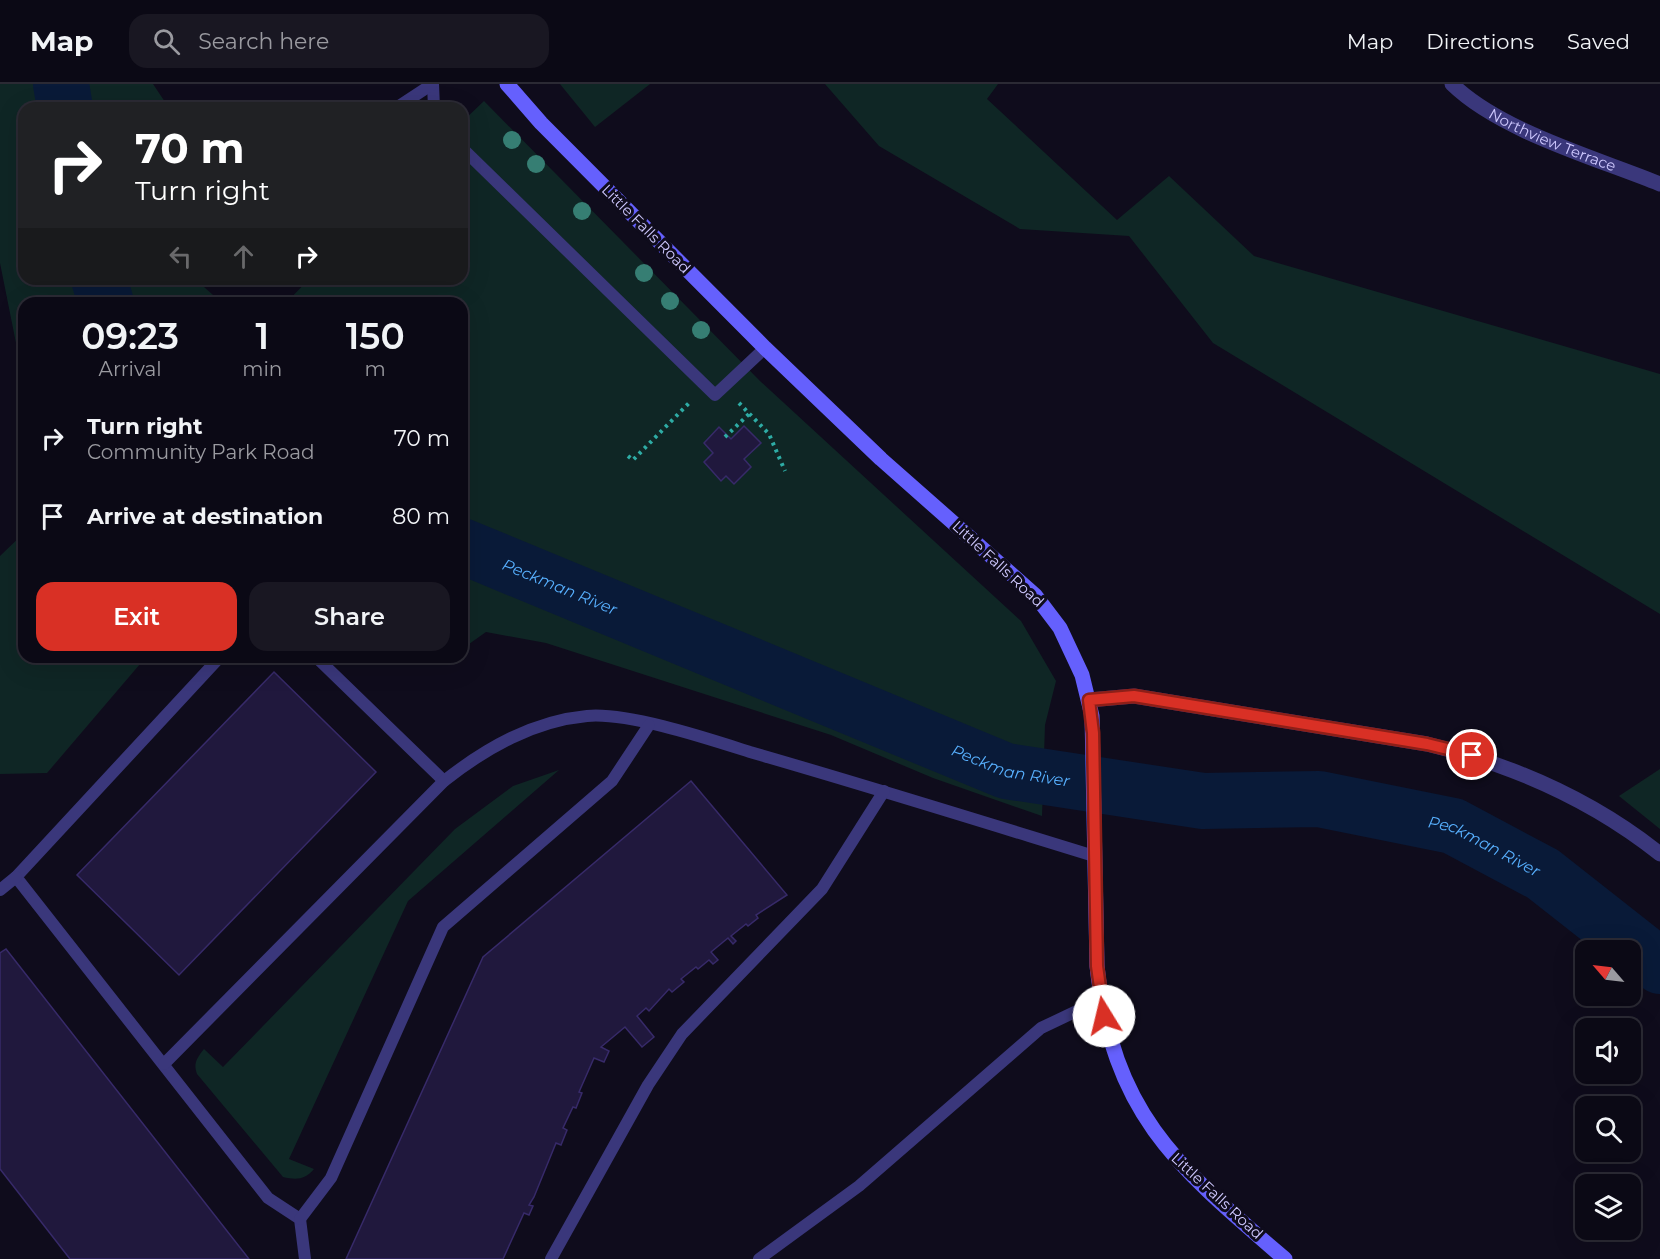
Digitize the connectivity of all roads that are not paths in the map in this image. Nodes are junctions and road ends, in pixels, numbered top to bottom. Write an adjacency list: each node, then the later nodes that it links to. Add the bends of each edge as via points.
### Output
1 (507, 84): 8 (street, Little Falls Road)
2 (1452, 84): 7 (street, Northview Terrace, via 1487,112 1512,125)
3 (432, 85): 4 (lane); 5 (lane)
4 (405, 102)
5 (433, 102)
6 (468, 154): 8 (lane, via 715,395)
7 (1660, 184)
8 (765, 348): 11 (street, Little Falls Road, via 881,459 1035,595 1072,651)
9 (214, 663): 17 (lane)
10 (322, 663): 13 (lane)
11 (1089, 700): 15 (street, via 1134,696 1427,744 1472,755 1558,789); 16 (street, Little Falls Road)
12 (649, 725): 13 (lane, via 588,716 547,723 507,739 470,760); 14 (lane); 21 (lane, via 612,781 443,927 331,1178)
13 (444, 781): 20 (lane)
14 (884, 791): 16 (lane); 23 (lane, via 822,888 682,1034 648,1085)
15 (1660, 854)
16 (1094, 856): 19 (street, Little Falls Road)
17 (16, 877): 18 (lane); 20 (lane)
18 (0, 890)
19 (1100, 1000): 24 (lane, via 1041,1028 859,1186); 25 (street, Little Falls Road, via 1116,1060 1144,1116 1165,1147 1190,1175)
20 (164, 1064): 21 (lane, via 268,1198)
21 (300, 1219): 22 (lane)
22 (305, 1259)
23 (551, 1259)
24 (759, 1259)
25 (1285, 1259)

